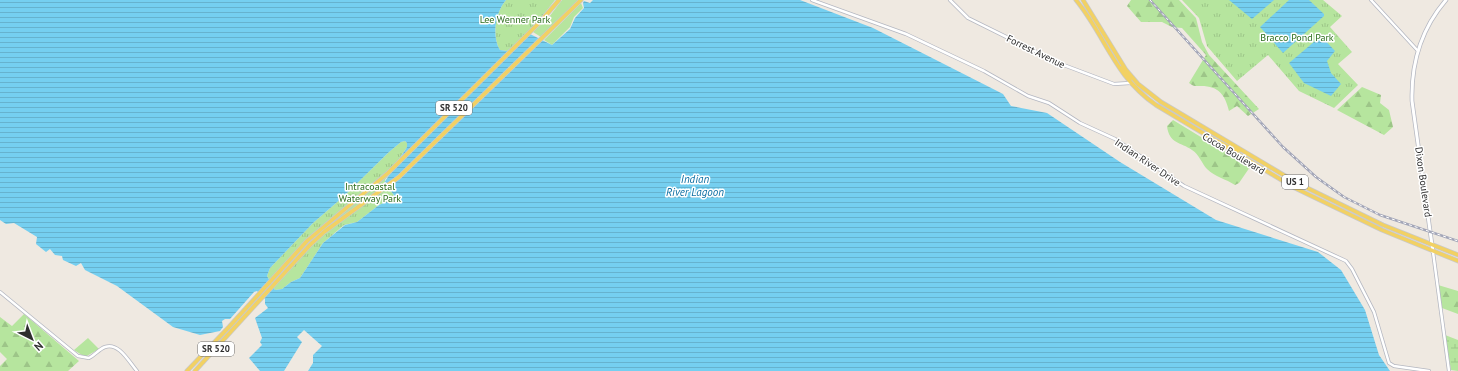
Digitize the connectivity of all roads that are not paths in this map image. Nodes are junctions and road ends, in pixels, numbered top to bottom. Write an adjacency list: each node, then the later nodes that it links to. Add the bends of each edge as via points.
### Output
1 (559, 0): 32 (main road, SR 520, via 533,29 375,185 321,228)
2 (581, 0): 33 (main road, SR 520, via 404,172 310,245)
3 (812, 0): 37 (street, Indian River Drive, via 906,34 984,71 1115,139 1184,186 1346,261 1374,312 1389,362 1394,366)
4 (950, 0): 15 (street, Forrest Avenue, via 968,18 1061,64 1114,84)
5 (1076, 0): 9 (main road, via 1082,3 1093,20); 10 (main road, Cocoa Boulevard / US 1)
6 (1083, 0): 9 (main road, Cocoa Boulevard / US 1)
7 (1371, 0): 12 (street)
8 (1446, 0): 12 (main road, Dixon Boulevard, via 1429,23)
9 (1098, 22): 11 (main road, Cocoa Boulevard / US 1)
10 (1096, 30): 11 (main road, via 1100,31 1110,48); 13 (main road, Cocoa Boulevard / US 1)
11 (1114, 50): 14 (main road, Cocoa Boulevard / US 1)
12 (1418, 51): 27 (main road, Dixon Boulevard, via 1412,79 1412,101)
13 (1114, 63): 14 (main road); 15 (main road, Cocoa Boulevard / US 1)
14 (1132, 78): 16 (main road, Cocoa Boulevard / US 1)
15 (1130, 83): 16 (main road); 17 (main road, Cocoa Boulevard / US 1, via 1151,102)
16 (1146, 91): 18 (main road, Cocoa Boulevard / US 1)
17 (1173, 116): 18 (main road); 19 (main road, Cocoa Boulevard / US 1)
18 (1196, 124): 20 (main road, Cocoa Boulevard / US 1)
19 (1214, 141): 20 (main road); 21 (main road, Cocoa Boulevard / US 1)
20 (1240, 150): 22 (main road, Cocoa Boulevard / US 1)
21 (1237, 155): 22 (main road, via 1243,155); 23 (main road, Cocoa Boulevard / US 1)
22 (1272, 170): 24 (main road, Cocoa Boulevard / US 1)
23 (1277, 178): 24 (main road, via 1306,191); 25 (main road, Cocoa Boulevard / US 1)
24 (1311, 190): 26 (main road, Cocoa Boulevard / US 1)
25 (1314, 197): 26 (main road); 28 (main road, Cocoa Boulevard / US 1)
26 (1345, 207): 27 (main road, Cocoa Boulevard / US 1)
27 (1432, 245): 28 (main road, Dixon Boulevard); 29 (main road, Cocoa Boulevard / US 1)
28 (1433, 252): 30 (main road, Cocoa Boulevard / US 1); 38 (street, Dixon Boulevard)
29 (1458, 255)
30 (1458, 261)
31 (0, 292): 34 (street, via 78,356 89,358 105,347 112,346 122,352)
32 (229, 327): 33 (main road); 35 (main road, SR 520)
33 (213, 353): 36 (main road, SR 520)
34 (137, 371)
35 (187, 371)
36 (195, 371)
37 (1429, 371)
38 (1449, 371)

